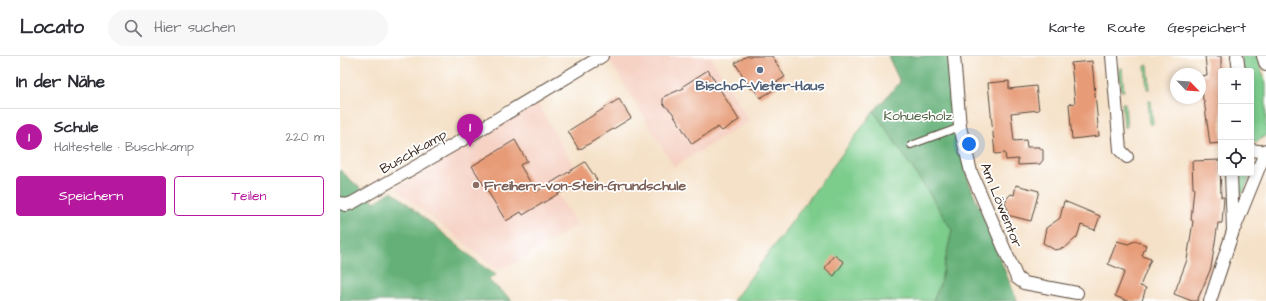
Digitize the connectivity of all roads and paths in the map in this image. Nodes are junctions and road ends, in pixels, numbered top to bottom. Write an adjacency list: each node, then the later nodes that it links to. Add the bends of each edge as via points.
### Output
1 (602, 56): 14 (street, Buschkamp, via 464,140 352,203)
2 (954, 56): 8 (street, Am Löwentor)
3 (1112, 56): 12 (street, via 1120,150)
4 (1237, 56): 7 (street)
5 (1263, 56): 6 (street)
6 (1266, 65)
7 (1239, 68)
8 (960, 127): 9 (lane); 16 (street, Am Löwentor, via 971,172 1017,278 1024,283)
9 (911, 144)
10 (1254, 150): 11 (street)
11 (1266, 151): 15 (street)
12 (1127, 157)
13 (1231, 176): 15 (street)
14 (340, 203)
15 (1233, 231): 17 (street)
16 (1077, 293)
17 (1210, 301)

